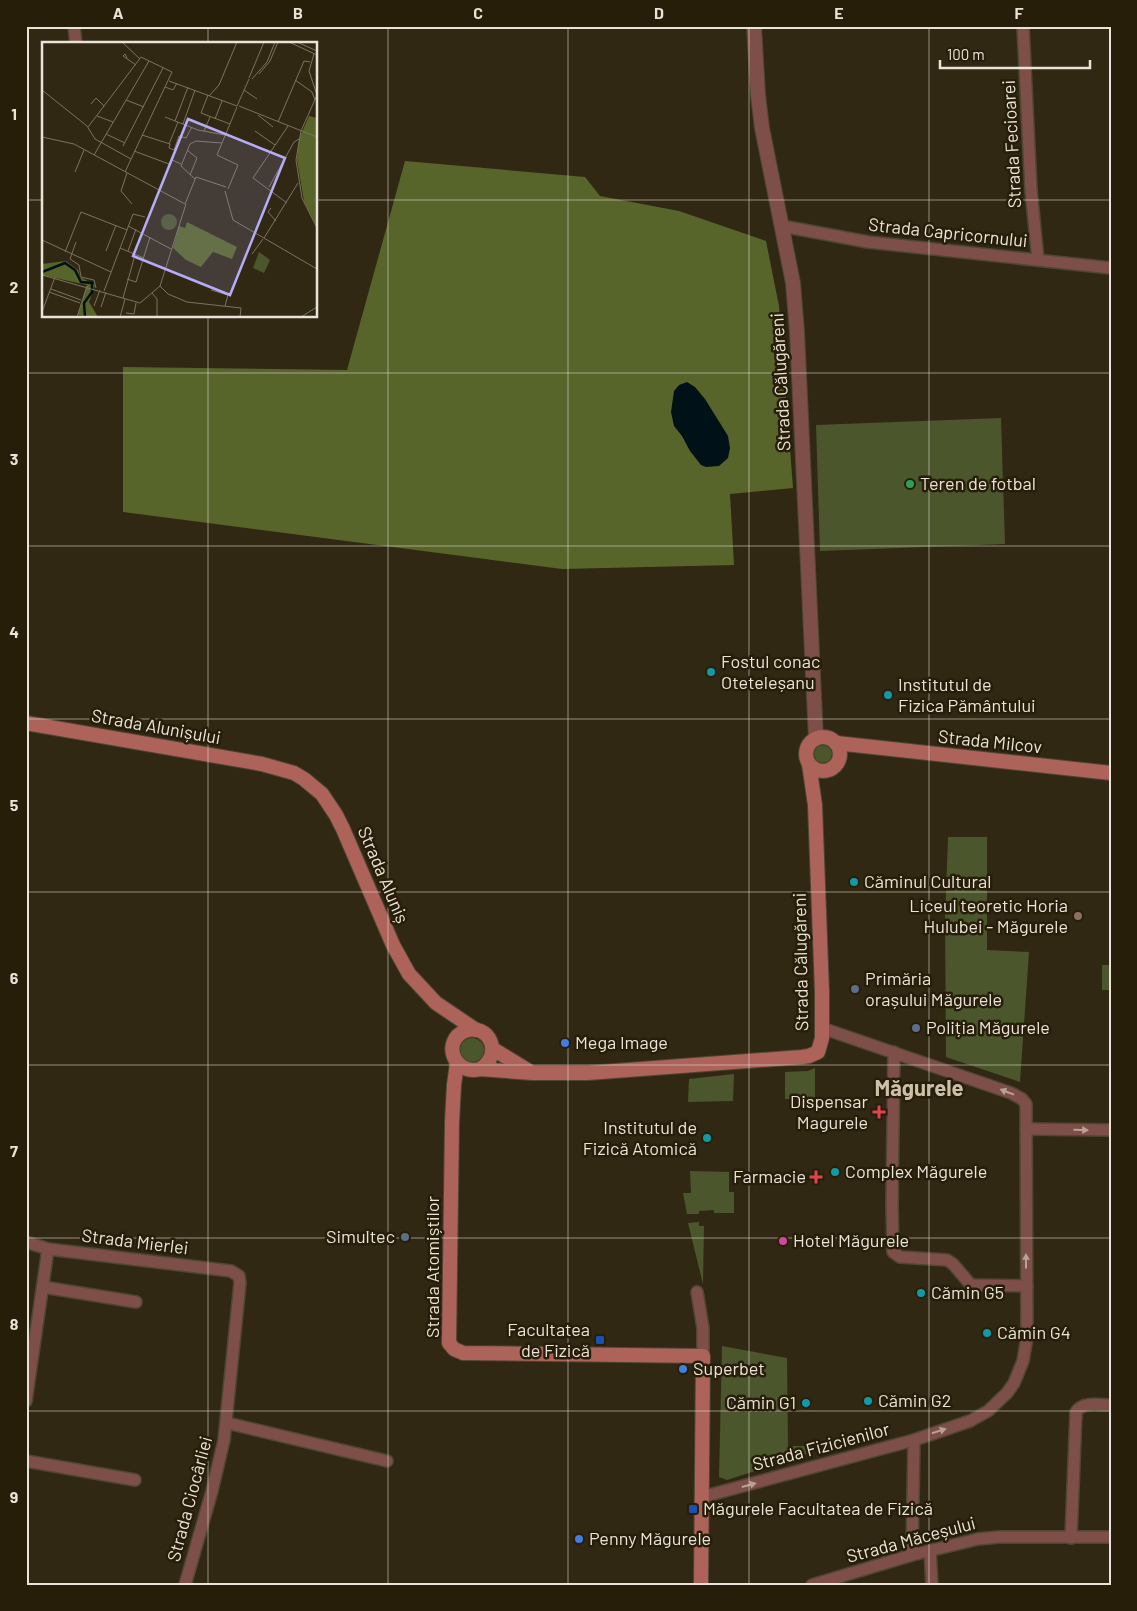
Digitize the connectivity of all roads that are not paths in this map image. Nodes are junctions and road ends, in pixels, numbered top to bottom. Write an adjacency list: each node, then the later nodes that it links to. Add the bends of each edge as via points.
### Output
1 (74, 26): 4 (street)
2 (754, 26): 5 (street, Strada Călugăreni, via 762,128)
3 (1023, 26): 6 (street, Strada Fecioarei, via 1031,190)
4 (76, 42)
5 (782, 226): 6 (street, Strada Capricornului, via 868,242); 9 (street, Strada Călugăreni, via 793,283 797,332)
6 (1038, 260): 7 (street, Strada Capricornului)
7 (1111, 268)
8 (26, 723): 14 (main road, Strada Alunișului)
9 (816, 739): 10 (main road, via 827,738); 13 (main road, via 806,753)
10 (836, 743): 11 (main road, Strada Milcov); 12 (main road)
11 (865, 748): 12 (main road, Strada Milcov); 16 (main road, Strada Milcov)
12 (839, 758): 15 (main road)
13 (809, 764): 15 (main road, via 818,770); 17 (main road, Strada Călugăreni)
14 (279, 768): 18 (main road, Strada Aluniș, via 304,779 329,803 400,960 419,986)
15 (829, 770): 17 (main road, Strada Călugăreni, via 821,782)
16 (1111, 774)
17 (815, 805): 19 (main road, Strada Călugăreni)
18 (443, 1008): 20 (main road, Strada Aluniș); 21 (main road, Strada Aluniș)
19 (822, 1028): 23 (street, Strada Fizicienilor); 25 (main road, Strada Călugăreni, via 818,1052 802,1057)
20 (476, 1030): 21 (main road, via 464,1032); 22 (main road, via 489,1039)
21 (453, 1044): 24 (main road, via 452,1052)
22 (493, 1049): 24 (main road, via 489,1061); 25 (main road)
23 (894, 1052): 26 (street, Strada Fizicienilor, one-way to 23, via 1026,1104 1017,1096); 31 (street, via 893,1252 900,1257 947,1260 971,1285)
24 (468, 1067): 25 (main road); 35 (main road, Strada Atomiștilor, via 454,1084 451,1347 463,1353)
25 (532, 1073)
26 (1026, 1129): 27 (street, one-way to 27); 31 (street, Strada Fizicienilor, one-way to 26)
27 (1111, 1130)
28 (26, 1242): 29 (street, Strada Mierlei)
29 (48, 1249): 30 (street, Strada Mierlei, via 231,1271); 32 (street)
30 (239, 1276): 38 (street, Strada Ciocârliei)
31 (1026, 1286): 39 (street, Strada Fizicienilor, one-way to 31, via 970,1421 988,1411 1007,1393 1026,1350)
32 (43, 1287): 34 (street); 36 (street)
33 (697, 1292): 35 (street, via 704,1328)
34 (136, 1302)
35 (704, 1356): 43 (main road)
36 (26, 1401)
37 (1111, 1405): 45 (street, via 1085,1405 1076,1412)
38 (227, 1422): 40 (street, Strada Ciocârliei); 48 (street, Strada Ciocârliei)
39 (914, 1440): 43 (street, Strada Fizicienilor, one-way to 39); 47 (street)
40 (387, 1461)
41 (26, 1462): 42 (street)
42 (135, 1480)
43 (702, 1497): 49 (main road)
44 (1111, 1537): 45 (street, Strada Măceșului)
45 (1071, 1538): 46 (street, Strada Măceșului, via 999,1537)
46 (930, 1550): 47 (street, Strada Măceșului); 51 (street)
47 (912, 1555): 50 (street, Strada Măceșului)
48 (185, 1585)
49 (701, 1585)
50 (812, 1585)
51 (932, 1585)

